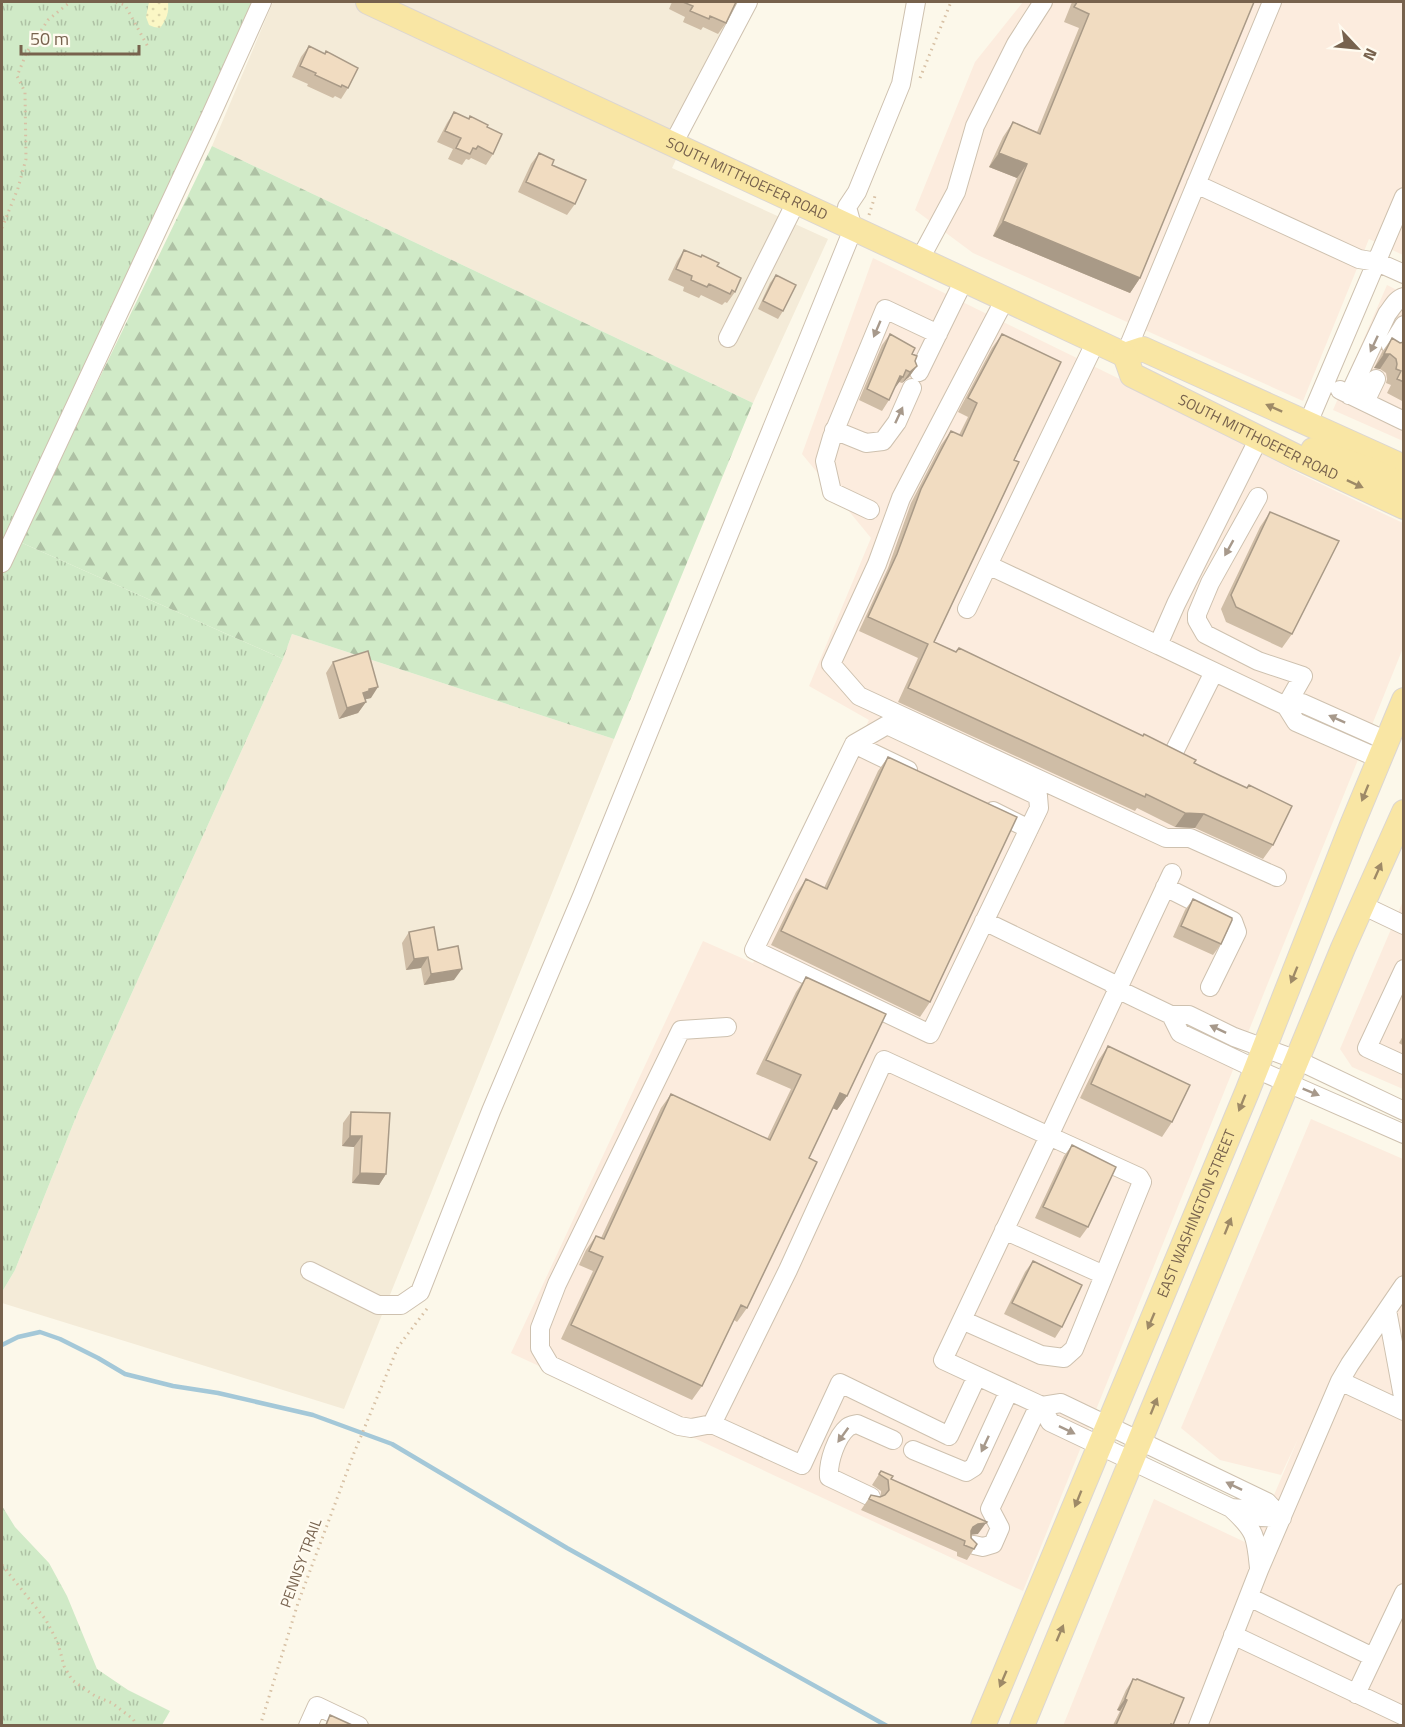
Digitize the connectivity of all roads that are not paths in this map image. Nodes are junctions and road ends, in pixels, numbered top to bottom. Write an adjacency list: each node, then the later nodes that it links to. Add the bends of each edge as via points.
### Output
1 (262, 2): 36 (street)
2 (368, 2): 7 (main road, SOUTH MITTHOEFER ROAD)
3 (747, 2): 7 (street)
4 (916, 2): 11 (street, via 901,84 857,192 847,207)
5 (1044, 2): 12 (street, via 1016,44 975,126 956,192)
6 (1272, 2): 8 (street)
7 (673, 144): 10 (main road, SOUTH MITTHOEFER ROAD)
8 (1196, 184): 13 (street, via 1359,259); 23 (street)
9 (1404, 197): 13 (street)
10 (796, 202): 11 (main road, SOUTH MITTHOEFER ROAD); 20 (street)
11 (853, 229): 12 (main road, SOUTH MITTHOEFER ROAD); 68 (street, via 420,1292 401,1305 378,1305)
12 (920, 259): 15 (main road, SOUTH MITTHOEFER ROAD)
13 (1377, 261): 14 (street); 25 (street)
14 (1404, 274)
15 (964, 280): 17 (main road, SOUTH MITTHOEFER ROAD); 19 (street)
16 (1404, 297): 26 (street, one-way to 26, via 1388,314)
17 (1005, 299): 21 (main road, SOUTH MITTHOEFER ROAD); 52 (street, via 901,498 877,564 831,664 859,696 1166,838 1190,838)
18 (1404, 325): 22 (street)
19 (938, 334): 29 (street, one-way to 19, via 866,443 884,441 897,422); 29 (street, one-way to 29, via 885,309)
20 (728, 338)
21 (1096, 341): 23 (main road, SOUTH MITTHOEFER ROAD); 37 (street)
22 (1391, 346)
23 (1125, 355): 28 (main road, SOUTH MITTHOEFER ROAD, one-way to 23, via 1143,349); 30 (main road, SOUTH MITTHOEFER ROAD, via 1132,375)
24 (1376, 379): 26 (street)
25 (1325, 383): 26 (street); 28 (street)
26 (1357, 398): 27 (street)
27 (1404, 421)
28 (1308, 423): 31 (main road, SOUTH MITTHOEFER ROAD)
29 (834, 430): 35 (street, via 825,461 832,492)
30 (1268, 443): 32 (main road, via 1302,446); 34 (main road, SOUTH MITTHOEFER ROAD, one-way to 34); 39 (street)
31 (1404, 467)
32 (1404, 485)
33 (1258, 497): 40 (street, one-way to 40, via 1210,583)
34 (1404, 507)
35 (870, 510)
36 (2, 563)
37 (988, 565): 38 (street); 41 (street)
38 (967, 609)
39 (1173, 611): 40 (street); 41 (street)
40 (1197, 620): 44 (street, via 1205,634 1258,661 1303,676)
41 (1158, 645): 42 (street)
42 (1214, 672): 44 (street); 47 (street)
43 (1404, 700): 46 (main road, EAST WASHINGTON STREET)
44 (1286, 706): 46 (street, via 1302,703)
45 (854, 744): 48 (street); 51 (street, via 887,725 1038,796 1039,808); 54 (street, via 754,950 930,1034)
46 (1383, 750): 60 (main road, EAST WASHINGTON STREET, one-way to 60)
47 (1173, 754)
48 (926, 779)
49 (977, 804): 51 (street)
50 (1404, 812): 53 (main road, one-way to 50)
51 (1029, 829): 54 (street)
52 (1277, 877)
53 (1362, 905): 55 (street); 61 (main road)
54 (984, 921): 58 (street, via 1110,982)
55 (1404, 925)
56 (1404, 969): 62 (street, via 1367,1048)
57 (1210, 987): 58 (street, via 1237,932 1233,921 1168,880)
58 (1117, 989): 60 (street, via 1171,1015 1188,1015 1234,1037); 66 (street)
59 (727, 1027): 79 (street, via 681,1030 557,1284 540,1328 540,1348 550,1365 680,1426)
60 (1260, 1058): 61 (street); 63 (street); 80 (main road, EAST WASHINGTON STREET, one-way to 80)
61 (1297, 1060): 63 (main road); 64 (street)
62 (1404, 1065)
63 (1287, 1083): 65 (street, one-way to 65); 83 (main road, one-way to 63)
64 (1404, 1111)
65 (1404, 1134)
66 (1049, 1136): 67 (street); 69 (street, via 1139,1177 1142,1182); 79 (street, via 884,1060)
67 (1004, 1230): 69 (street); 72 (street)
68 (310, 1271)
69 (1104, 1275): 72 (street, via 1074,1349 1064,1358 1041,1355)
70 (1404, 1285): 71 (street)
71 (1387, 1310): 74 (street); 76 (street)
72 (962, 1320): 73 (street, via 943,1360)
73 (977, 1376): 75 (street); 79 (street, via 949,1436 840,1383 802,1465)
74 (1340, 1381): 78 (street); 86 (street)
75 (1010, 1391): 77 (street); 82 (street, one-way to 82, via 974,1467 966,1472)
76 (1404, 1402)
77 (1041, 1406): 80 (street, via 1050,1422); 87 (street, via 990,1509 1000,1528 993,1544)
78 (1404, 1411)
79 (712, 1424)
80 (1104, 1435): 83 (street); 97 (main road, EAST WASHINGTON STREET, one-way to 97)
81 (893, 1440): 84 (street, one-way to 84, via 857,1424 849,1427 837,1442 828,1466 829,1477)
82 (913, 1449)
83 (1136, 1451): 85 (street); 86 (street, one-way to 83, via 1267,1502); 98 (main road, one-way to 83)
84 (871, 1497)
85 (1231, 1508): 86 (street, via 1261,1517); 88 (street, via 1253,1532)
86 (1282, 1518): 88 (street)
87 (974, 1545)
88 (1259, 1570): 90 (street)
89 (1404, 1593): 92 (street)
90 (1249, 1597): 91 (street); 92 (street)
91 (1233, 1635): 93 (street); 99 (street)
92 (1373, 1657): 93 (street)
93 (1356, 1694): 94 (street)
94 (1404, 1716)
95 (308, 1725): 96 (street, via 317,1706)
96 (359, 1725)
97 (983, 1725)
98 (1022, 1725)
99 (1198, 1725)

